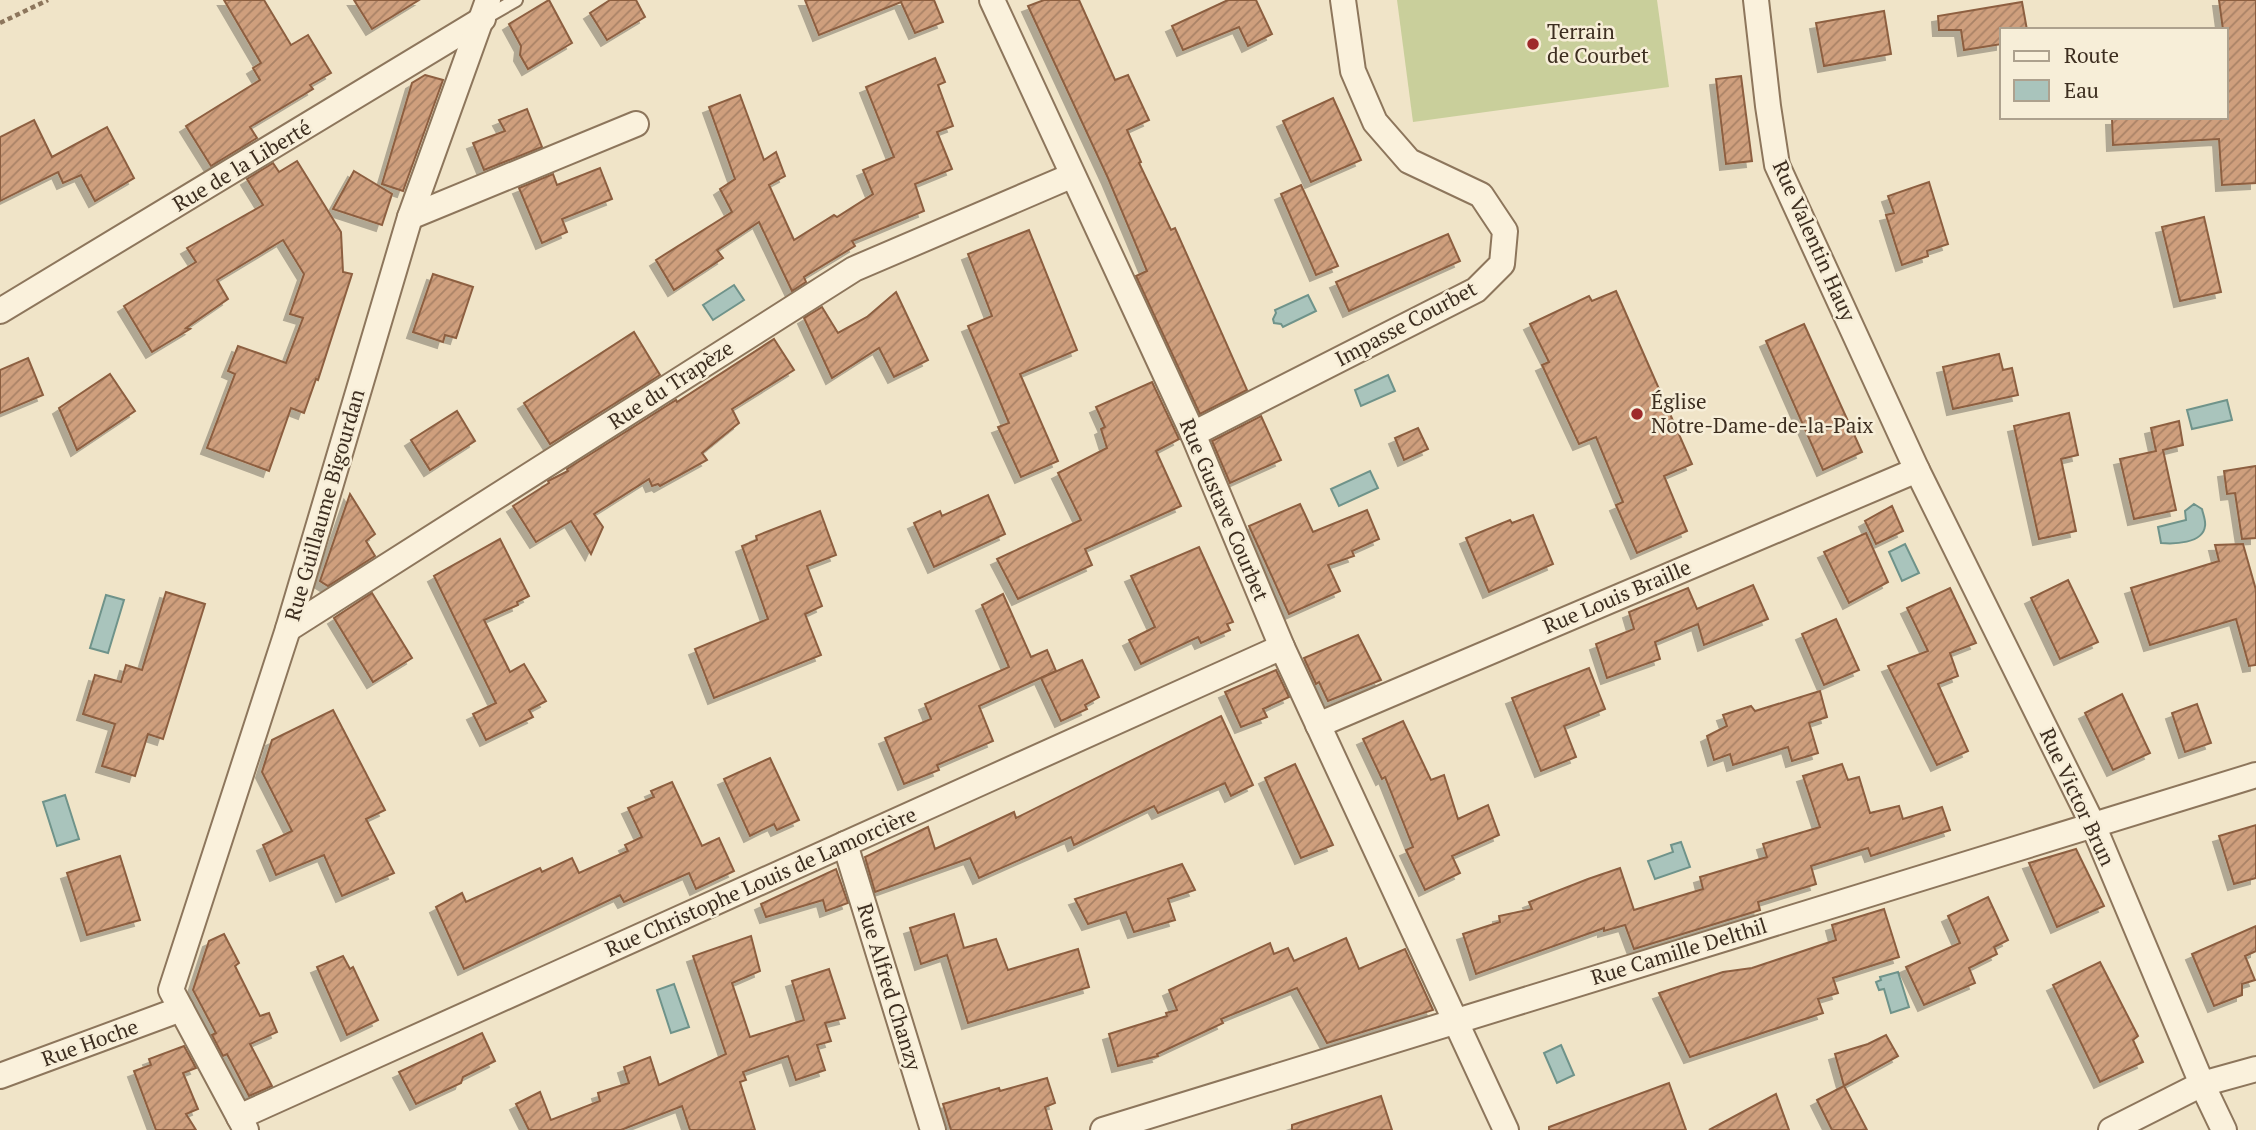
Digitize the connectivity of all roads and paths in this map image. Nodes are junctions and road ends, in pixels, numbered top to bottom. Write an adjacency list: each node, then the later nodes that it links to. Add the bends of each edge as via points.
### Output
1 (48, 0): 7 (path)
2 (516, 0): 6 (lane)
3 (992, 0): 9 (street, Rue Gustave Courbet)
4 (1343, 0): 12 (street, Impasse Courbet, via 1353,71 1375,122 1409,162 1481,195 1505,231 1502,264 1476,290)
5 (1756, 0): 13 (street, Rue Valentin Hauy, via 1777,164)
6 (486, 10): 10 (street, Rue Guillaume Bigourdan); 11 (street, Rue de la Liberté)
7 (0, 23)
8 (636, 124): 10 (street)
9 (1071, 176): 12 (street, Rue Gustave Courbet); 14 (street, Rue du Trapèze, via 854,268)
10 (410, 217): 14 (street, Rue Guillaume Bigourdan)
11 (0, 311)
12 (1192, 433): 15 (street, Rue Gustave Courbet)
13 (1917, 470): 16 (street, Rue Louis Braille); 18 (street, Rue Victor Brun)
14 (288, 629): 20 (street, Rue Guillaume Bigourdan, via 171,990)
15 (1282, 647): 16 (street, Rue Gustave Courbet); 19 (street, Rue Christophe Louis de Lamorcière)
16 (1318, 725): 21 (street, Rue Gustave Courbet)
17 (2256, 775): 18 (street, Rue Camille Delthil)
18 (2093, 825): 21 (street, Rue Camille Delthil); 24 (street, Rue Victor Brun)
19 (845, 844): 25 (street, Rue Christophe Louis de Lamorcière); 26 (street, Rue Alfred Chanzy)
20 (181, 1009): 23 (street, Rue Hoche); 25 (street, Rue Guillaume Bigourdan)
21 (1455, 1021): 27 (street, Rue Camille Delthil); 28 (street, Rue Gustave Courbet)
22 (2256, 1069): 24 (street)
23 (0, 1076)
24 (2202, 1084): 29 (street); 30 (street, Rue Victor Brun)
25 (243, 1124)
26 (933, 1130)
27 (1103, 1130)
28 (1506, 1130)
29 (2111, 1130)
30 (2224, 1130)

